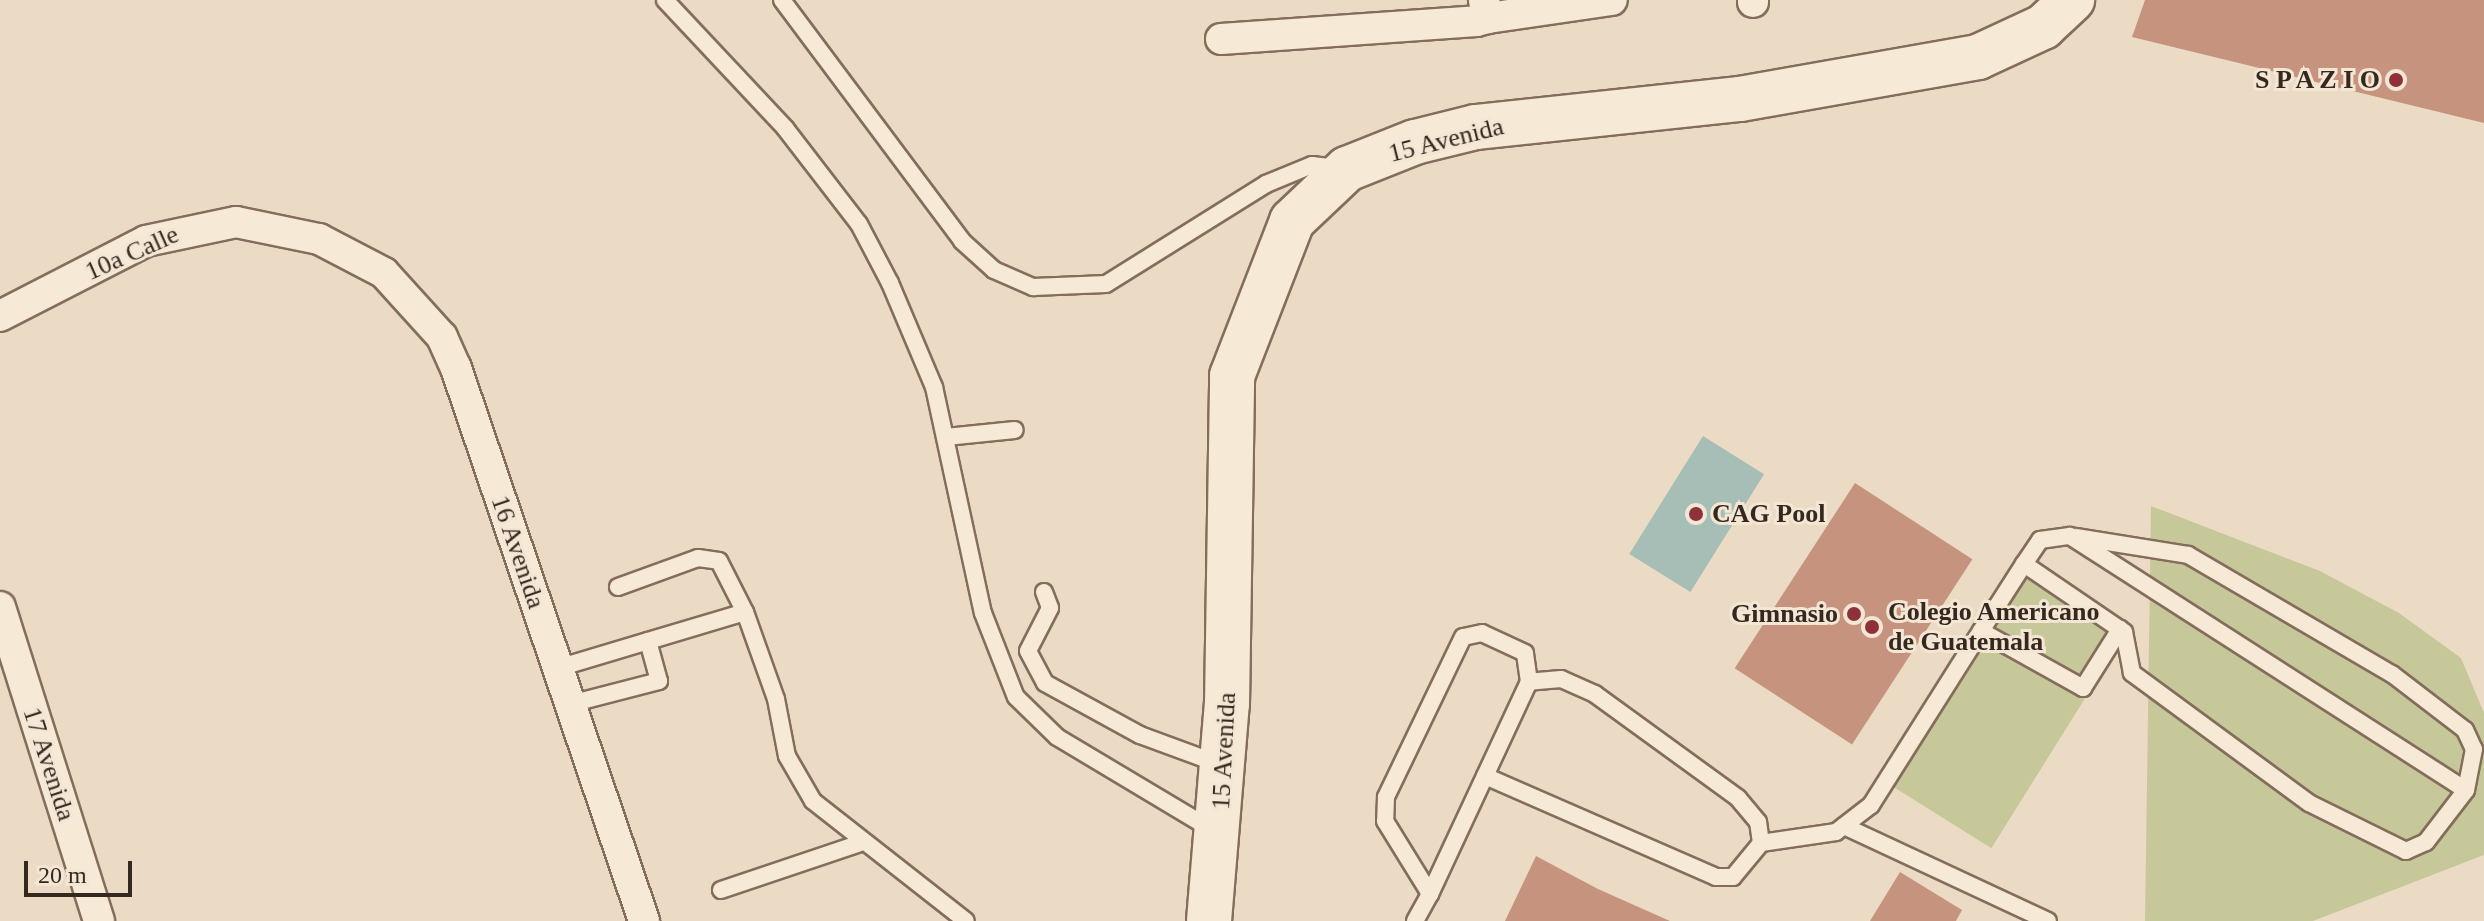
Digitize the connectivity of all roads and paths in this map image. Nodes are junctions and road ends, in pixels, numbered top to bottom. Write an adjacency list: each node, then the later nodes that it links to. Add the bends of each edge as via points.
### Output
1 (665, 0): 11 (lane, via 727,59 859,224 934,387)
2 (782, 0): 7 (lane, via 962,241 994,270 1033,287 1106,284 1266,184 1312,165)
3 (1612, 0): 5 (street)
4 (2072, 0): 7 (street, 15 Avenida, via 2043,27 1978,57 1740,99 1476,127)
5 (1486, 9): 6 (street)
6 (1221, 39)
7 (1347, 169): 24 (street, 15 Avenida, via 1292,221 1232,376)
8 (319, 239): 9 (street, 10a Calle, via 236,222 187,228 146,241); 21 (street, 16 Avenida, via 384,273 442,337)
9 (0, 316)
10 (1015, 430): 11 (lane)
11 (946, 437): 28 (lane, via 983,613 1016,697 1057,737)
12 (2070, 536): 13 (lane, via 2040,540); 26 (lane); 26 (lane, via 2188,555 2392,674 2465,730 2474,749)
13 (2024, 564): 18 (lane); 19 (lane)
14 (618, 587): 17 (lane, via 698,558 719,561)
15 (1047, 600): 24 (lane, via 1028,651 1045,683 1140,735)
16 (0, 607): 33 (street, 17 Avenida)
17 (745, 612): 20 (lane); 30 (lane, via 776,699 787,756 813,801)
18 (2120, 629): 19 (lane, via 2083,688); 26 (lane, via 2140,680 2309,803 2406,851 2426,842)
19 (1981, 631): 27 (lane, via 1871,805)
20 (648, 641): 21 (lane); 23 (lane, via 659,681)
21 (558, 668): 23 (street, 16 Avenida)
22 (1529, 682): 25 (lane); 29 (lane, via 1561,679 1595,694 1738,798 1758,822); 32 (lane, via 1531,666 1512,641 1482,633 1463,637 1386,797 1385,821)
23 (570, 704): 34 (street, 16 Avenida)
24 (1224, 766): 28 (street, 15 Avenida)
25 (1485, 776): 29 (lane, via 1716,877 1733,877); 32 (lane)
26 (2466, 790)
27 (1844, 826): 29 (lane); 38 (lane)
28 (1221, 835): 36 (street, 15 Avenida)
29 (1761, 843)
30 (858, 844): 31 (lane); 35 (lane)
31 (721, 890)
32 (1430, 894): 37 (lane)
33 (99, 921)
34 (644, 921)
35 (966, 921)
36 (1209, 921)
37 (1415, 921)
38 (2048, 921)

